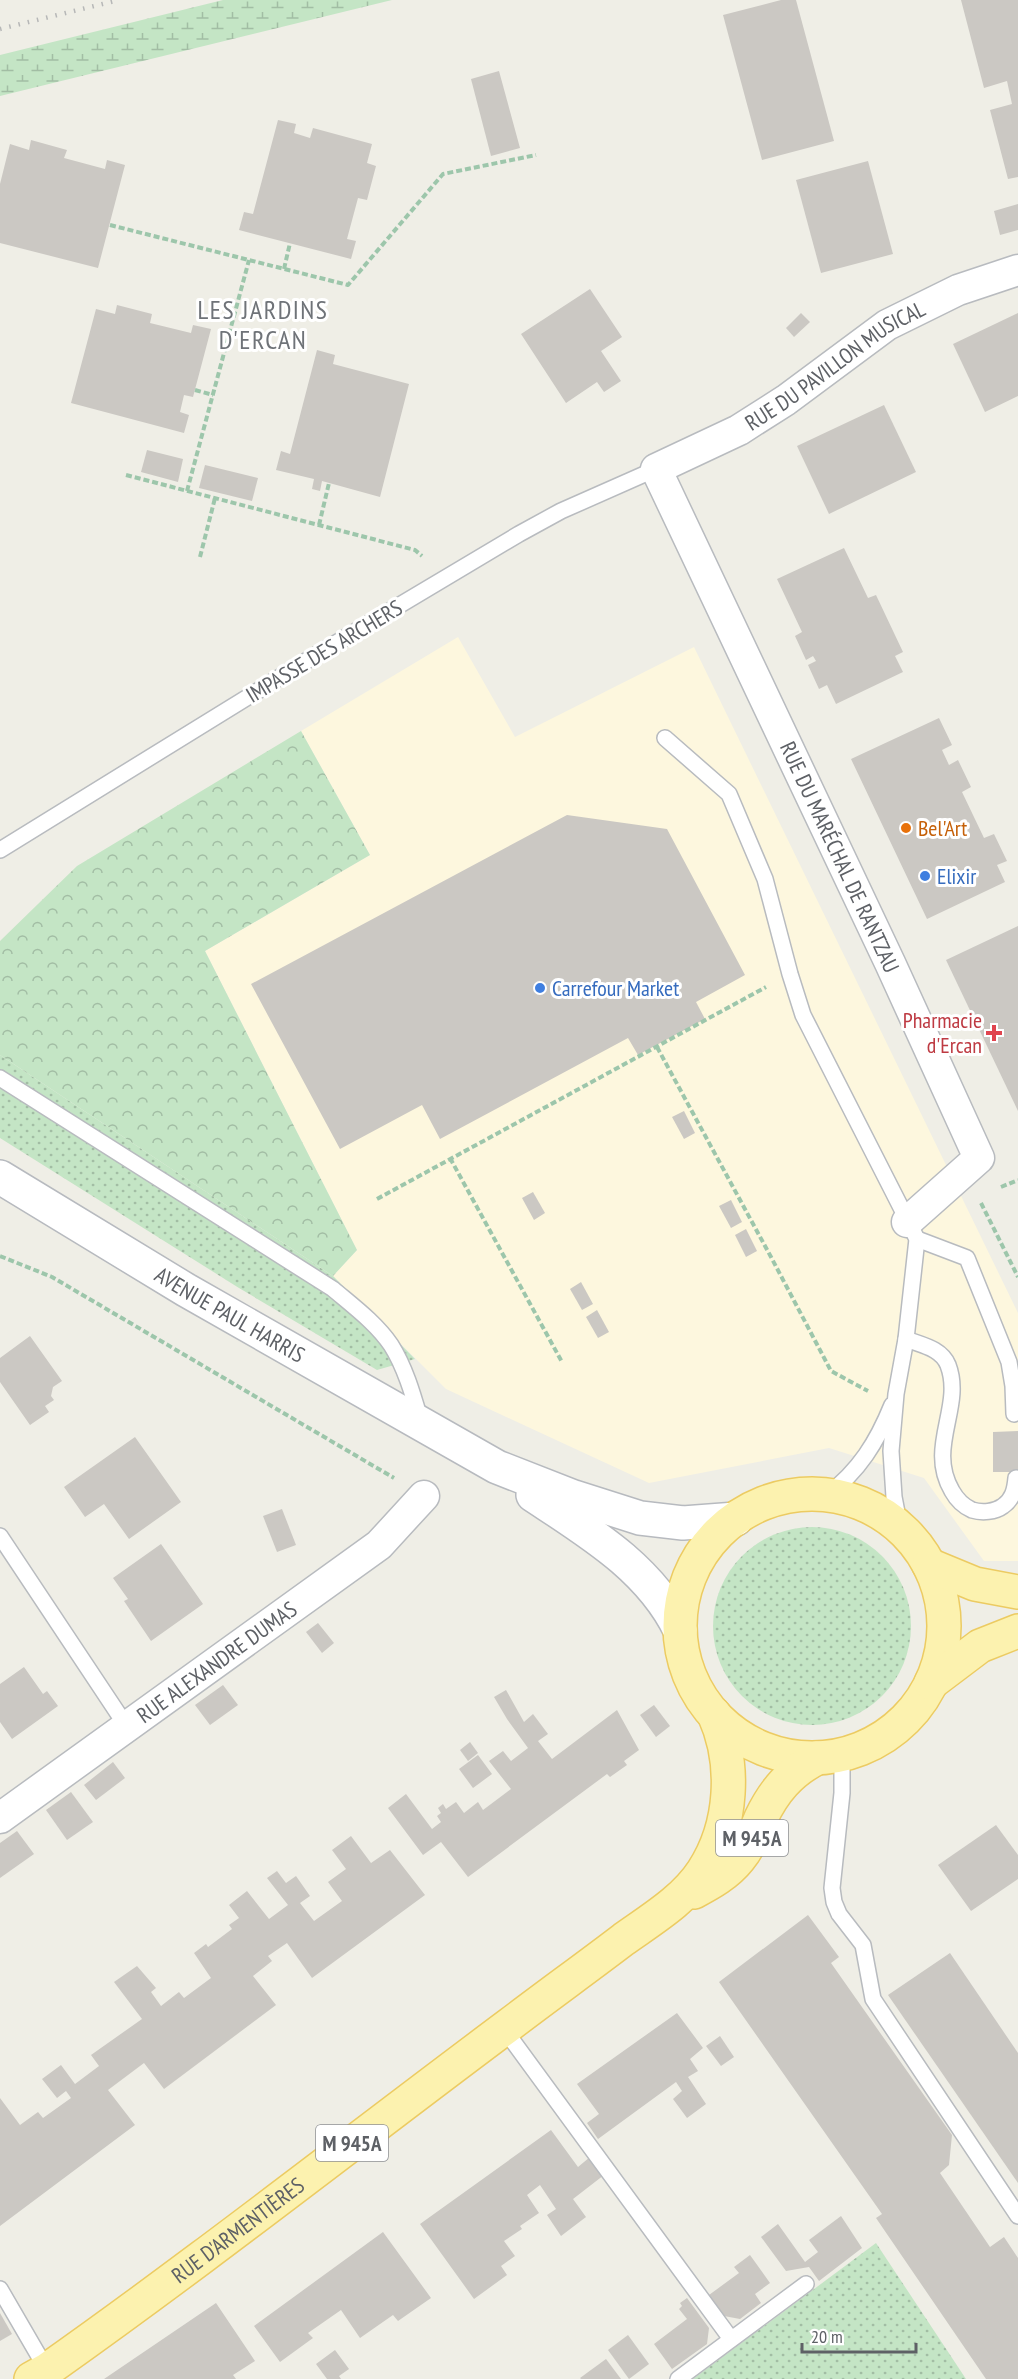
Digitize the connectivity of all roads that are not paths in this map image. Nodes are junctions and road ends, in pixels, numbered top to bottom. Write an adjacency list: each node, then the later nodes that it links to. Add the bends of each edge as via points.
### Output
1 (1018, 270): 2 (street, RUE DU PAVILLON MUSICAL, via 958,290 887,326 739,430)
2 (656, 469): 4 (lane, IMPASSE DES ARCHERS, via 519,534); 7 (street, RUE DU MARÉCHAL DE RANTZAU, via 979,1158)
3 (665, 738): 7 (lane, via 729,794 765,879 803,1015)
4 (0, 850)
5 (0, 1078): 11 (lane, via 333,1289 355,1307 392,1347 413,1394)
6 (0, 1177): 11 (main road, AVENUE PAUL HARRIS)
7 (912, 1231): 8 (lane); 10 (lane, via 967,1258 1009,1362)
8 (906, 1339): 9 (lane); 13 (lane, via 938,1351 947,1363 951,1397 942,1464 954,1495 974,1510 996,1510 1012,1497)
9 (896, 1394): 14 (lane, via 866,1457); 17 (lane, via 892,1466)
10 (1014, 1414)
11 (421, 1425): 12 (main road, AVENUE PAUL HARRIS)
12 (464, 1449): 16 (main road, AVENUE PAUL HARRIS, via 552,1489 640,1518 683,1523); 21 (main road, AVENUE PAUL HARRIS, via 631,1565 661,1597)
13 (1016, 1478)
14 (827, 1495): 16 (main road, via 770,1501); 17 (main road, via 873,1509)
15 (424, 1496): 25 (street, RUE ALEXANDRE DUMAS, via 379,1545)
16 (736, 1519): 21 (main road, via 698,1559 684,1593)
17 (900, 1528): 19 (main road)
18 (0, 1536): 25 (lane)
19 (928, 1565): 20 (main road, via 975,1584); 23 (main road, via 944,1615 942,1650)
20 (1018, 1592)
21 (680, 1630): 24 (main road, via 689,1674)
22 (1018, 1631): 23 (main road, via 980,1646)
23 (931, 1683): 26 (main road, RUE D'ARMENTIÈRES, via 913,1712 888,1734 866,1746)
24 (714, 1714): 26 (main road, via 753,1744 784,1754); 28 (main road, RUE D'ARMENTIÈRES / M 945A, via 727,1759 725,1817 704,1869)
25 (127, 1727): 27 (street, RUE ALEXANDRE DUMAS)
26 (830, 1756): 28 (main road, RUE D'ARMENTIÈRES / M 945A, via 802,1766 782,1784 731,1868); 30 (lane, via 843,1793 831,1888 839,1914 863,1945 873,1999)
27 (0, 1818)
28 (672, 1904): 29 (main road, RUE D'ARMENTIÈRES / M 945A)
29 (504, 2028): 33 (lane); 34 (main road, RUE D'ARMENTIÈRES / M 945A, via 154,2294)
30 (1018, 2216)
31 (806, 2284): 33 (lane)
32 (0, 2289): 34 (lane)
33 (731, 2339): 35 (lane)
34 (39, 2374)
35 (678, 2379)

